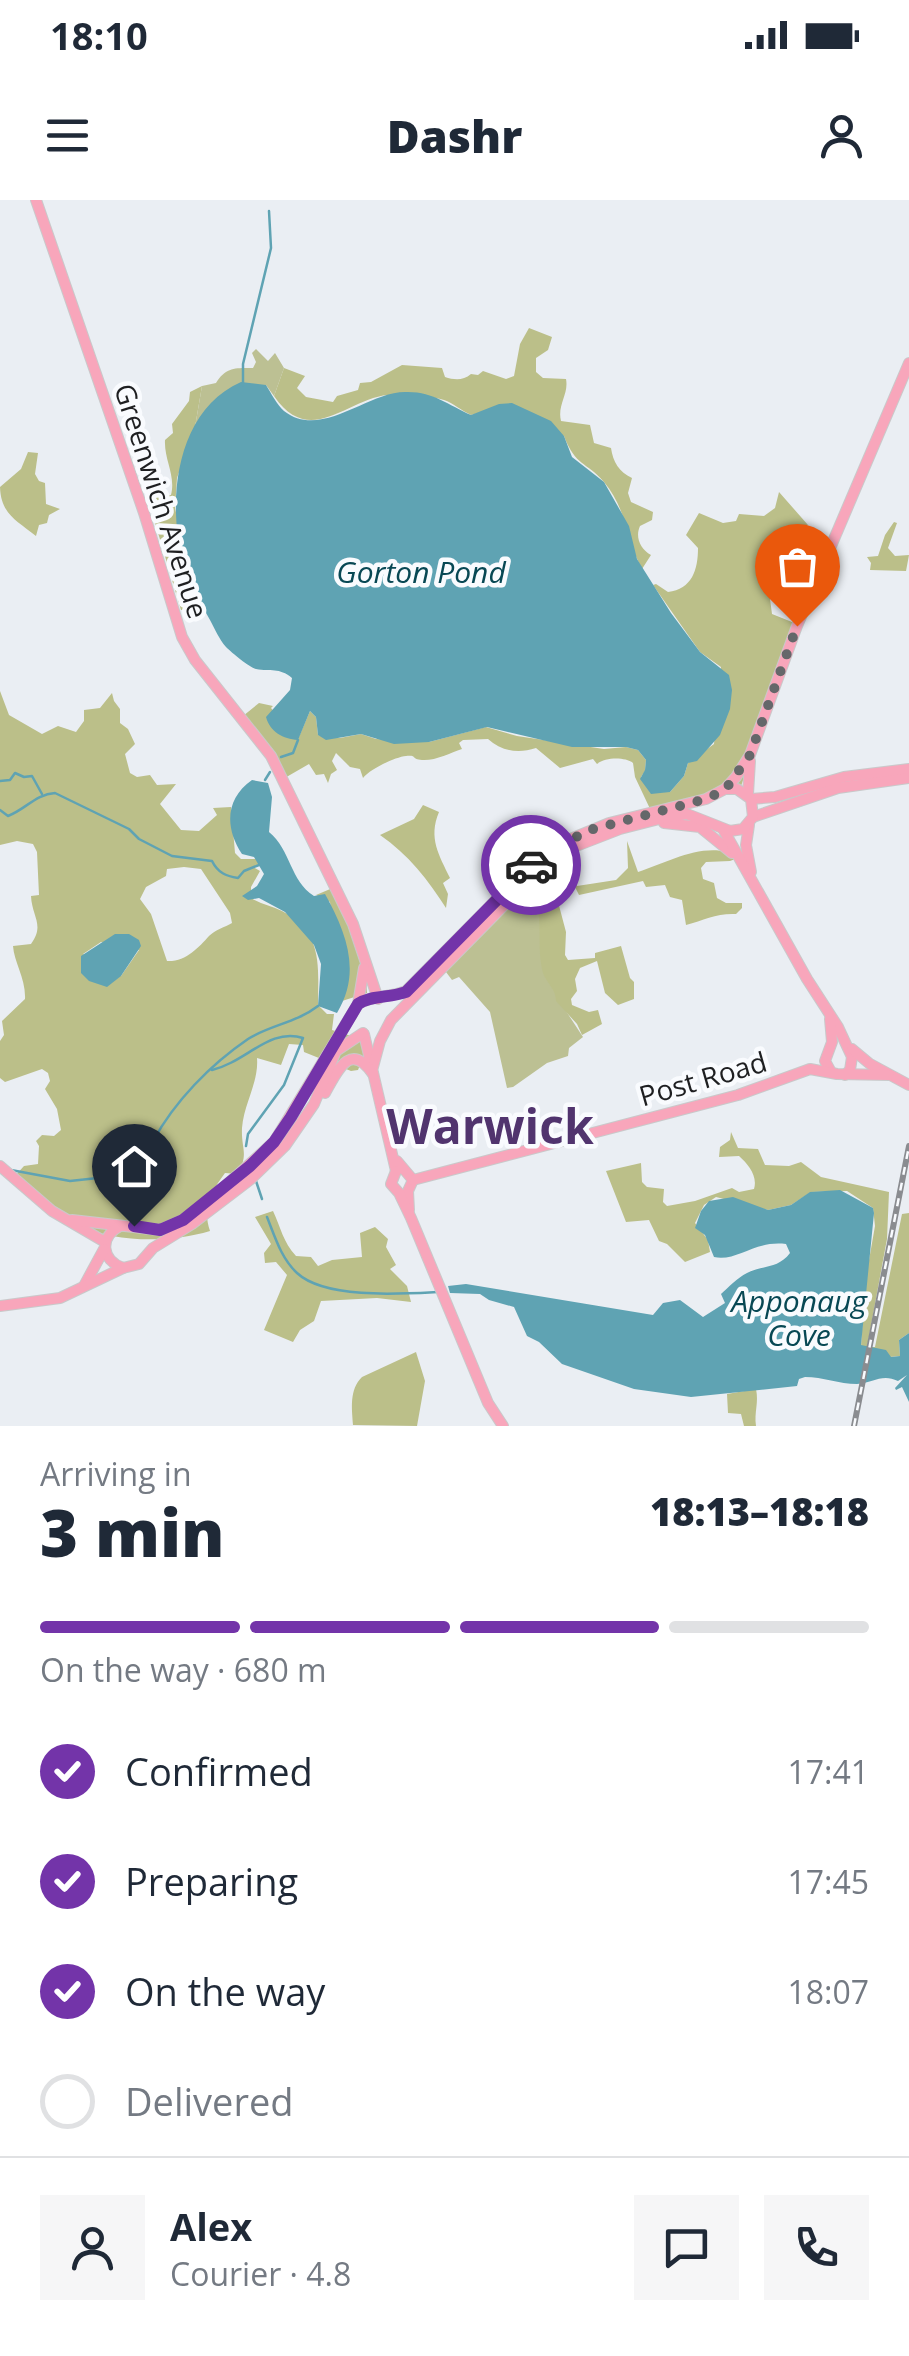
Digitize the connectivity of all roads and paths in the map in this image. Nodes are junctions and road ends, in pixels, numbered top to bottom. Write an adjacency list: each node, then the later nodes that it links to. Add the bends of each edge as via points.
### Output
1 (36, 200): 13 (main road, Greenwich Avenue, via 182,637 271,756)
2 (909, 363): 3 (main road)
3 (750, 755): 6 (main road); 7 (main road)
4 (909, 769): 7 (main road, via 844,776 775,798)
5 (909, 778): 8 (main road, via 838,788)
6 (722, 792): 7 (main road, via 737,789); 10 (main road, via 711,813); 14 (main road, via 563,842 524,872 406,992)
7 (750, 797): 8 (main road)
8 (751, 821): 10 (main road, via 737,831); 12 (main road, via 746,845)
9 (643, 824): 10 (main road, via 687,814); 11 (main road, via 697,826); 17 (main road, via 592,838 543,867)
10 (720, 827): 11 (main road)
11 (738, 859): 12 (main road)
12 (753, 878): 16 (main road)
13 (363, 957): 14 (main road, Greenwich Avenue); 15 (main road, Greenwich Avenue)
14 (379, 1000): 15 (main road); 17 (main road)
15 (356, 1008): 18 (main road, via 355,1024); 29 (main road, via 282,1130 250,1166 183,1220 160,1230)
16 (834, 1023): 20 (main road, via 825,1062); 21 (main road, via 852,1057); 22 (main road, via 858,1056)
17 (388, 1025): 18 (main road, via 379,1034); 19 (main road)
18 (364, 1033): 19 (main road); 24 (main road, via 336,1052)
19 (374, 1071): 24 (main road, via 343,1062); 26 (main road)
20 (831, 1072): 21 (main road, Post Road); 27 (main road, Post Road, via 810,1069)
21 (845, 1075): 22 (main road, Post Road)
22 (888, 1075): 23 (main road)
23 (909, 1085)
24 (314, 1104): 31 (main road, via 251,1179)
25 (0, 1166): 28 (main road)
26 (400, 1170): 27 (main road); 27 (main road, via 391,1184)
27 (407, 1188): 35 (main road, via 409,1215)
28 (72, 1220): 29 (main road); 30 (main road)
29 (130, 1225): 30 (main road, via 112,1230); 31 (main road, via 148,1242)
30 (105, 1245): 32 (main road, via 110,1261); 33 (main road)
31 (146, 1256): 32 (main road)
32 (124, 1268): 33 (main road)
33 (81, 1290): 34 (main road)
34 (0, 1306)
35 (503, 1426)

